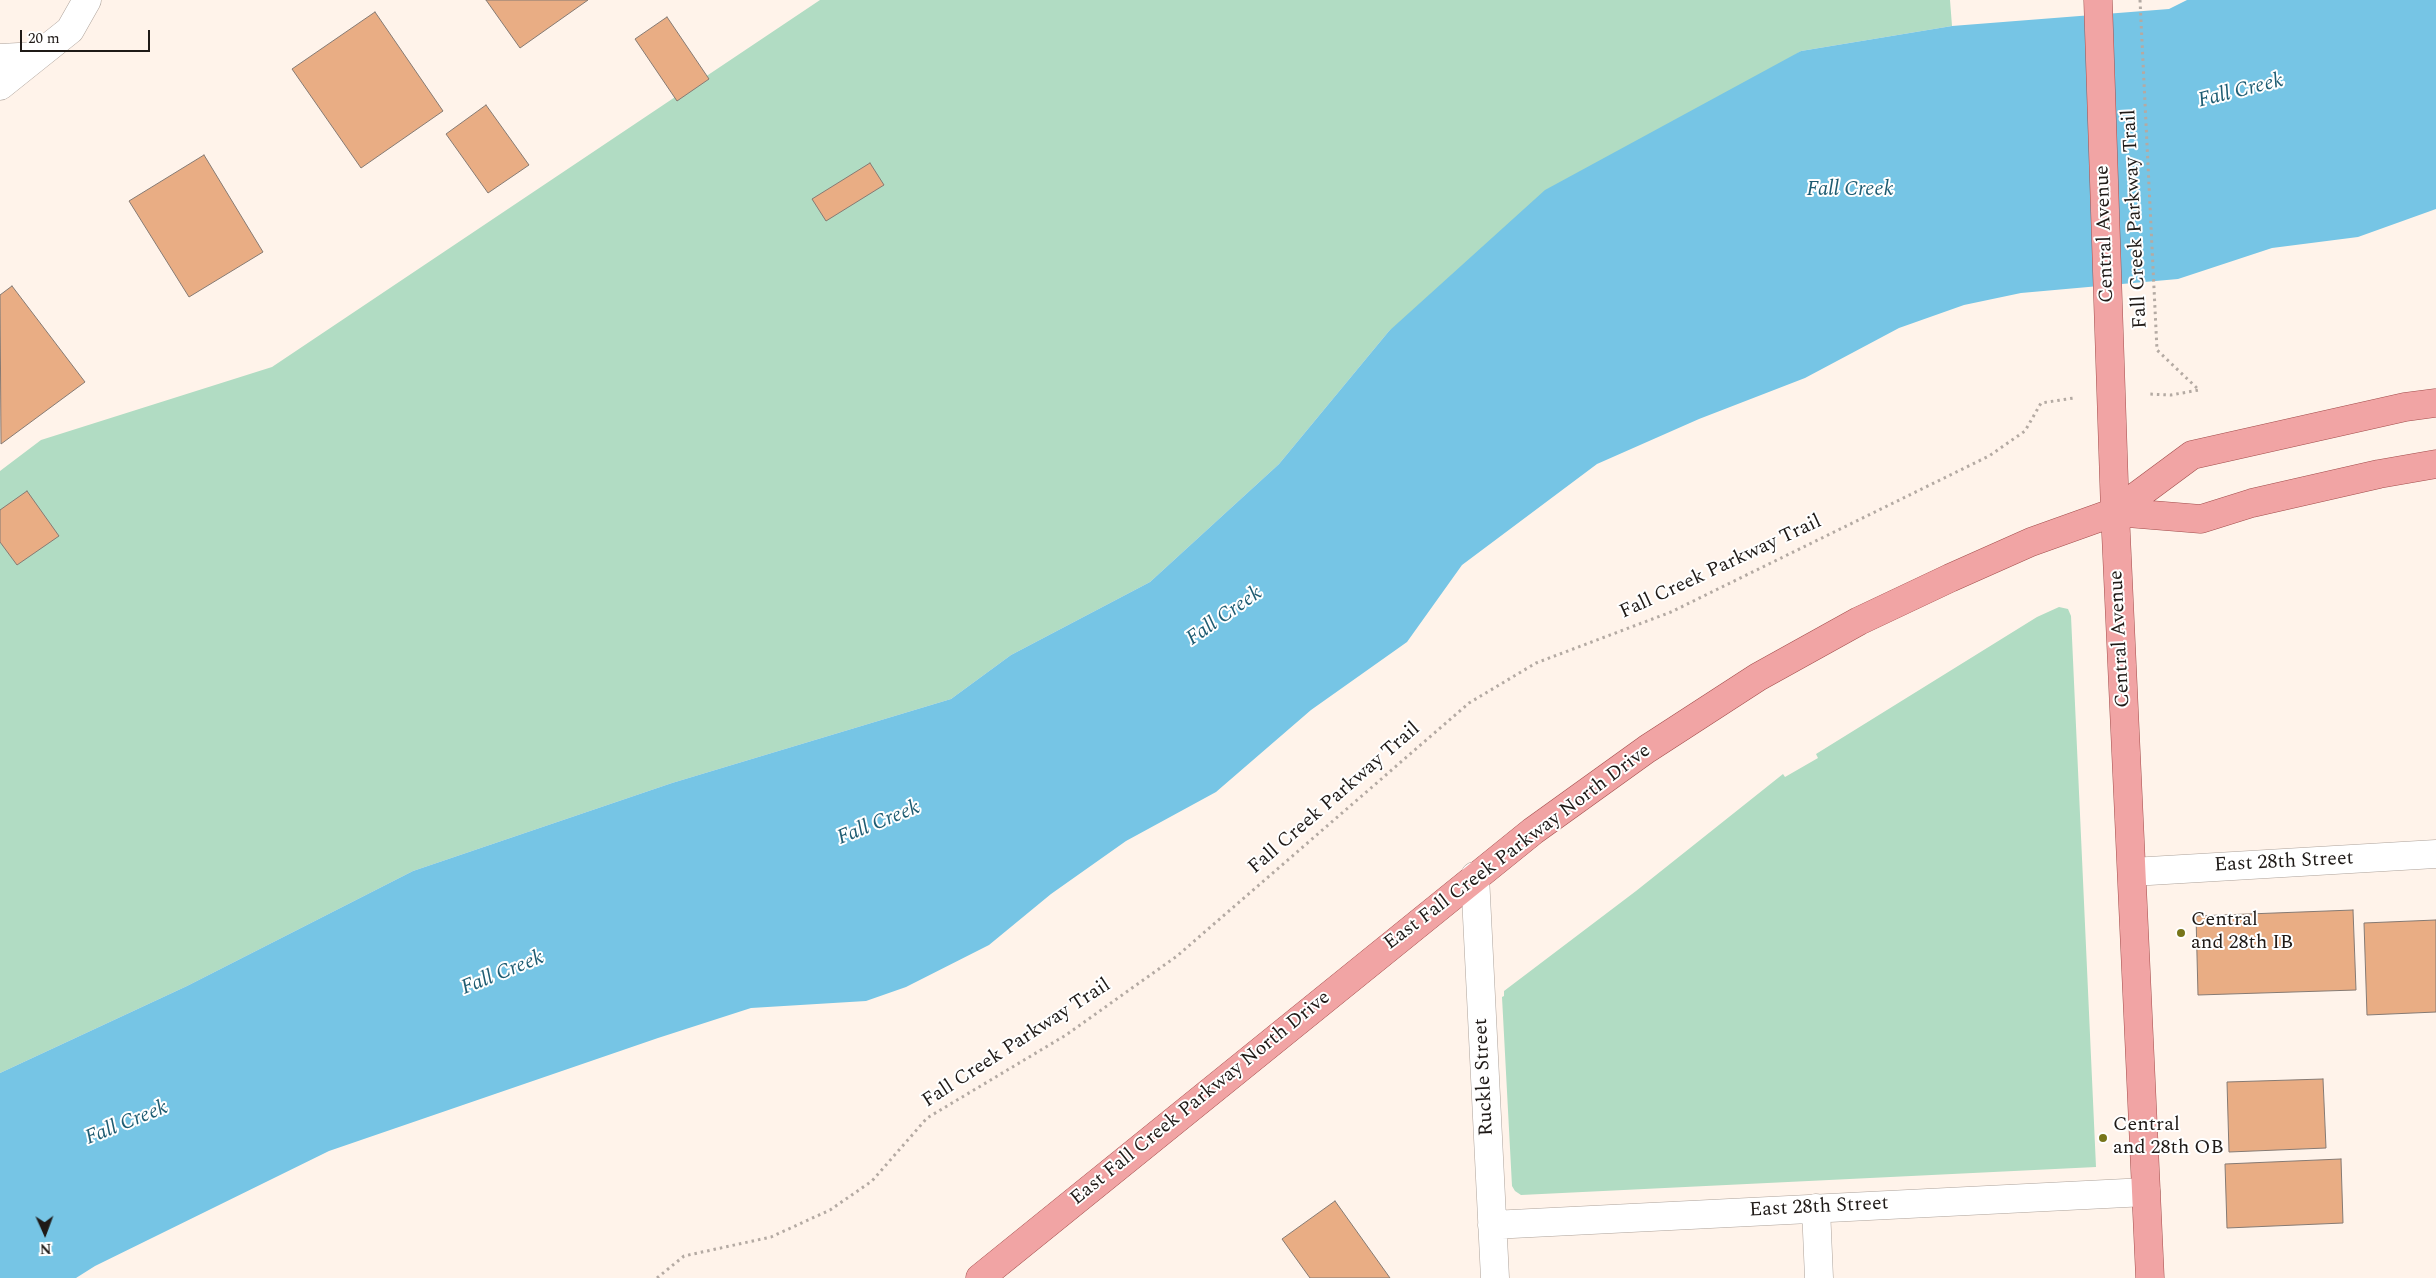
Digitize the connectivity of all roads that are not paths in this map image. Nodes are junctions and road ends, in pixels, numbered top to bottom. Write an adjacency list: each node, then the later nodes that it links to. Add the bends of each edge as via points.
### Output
1 (87, 0): 3 (street, via 70,30)
2 (2098, 0): 8 (main road, Central Avenue)
3 (37, 56): 4 (street); 5 (street)
4 (0, 58)
5 (0, 86)
6 (2436, 403): 8 (main road, East Fall Creek Parkway North Drive, via 2405,406 2192,455)
7 (2436, 464): 8 (main road, East Fall Creek Parkway North Drive, via 2252,503 2201,519)
8 (2115, 512): 10 (main road, Central Avenue); 11 (main road, East Fall Creek Parkway North Drive, via 2025,545 1950,578 1859,621 1758,677 1647,749)
9 (2436, 854): 10 (street, East 28th Street)
10 (2132, 872): 12 (main road, Central Avenue)
11 (1475, 876): 14 (street, Ruckle Street); 15 (main road, East Fall Creek Parkway North Drive)
12 (2146, 1192): 13 (street, East 28th Street); 18 (main road, Central Avenue)
13 (1816, 1208): 14 (street, East 28th Street); 17 (street)
14 (1492, 1225): 16 (street, Ruckle Street)
15 (980, 1278)
16 (1495, 1278)
17 (1819, 1278)
18 (2150, 1278)

